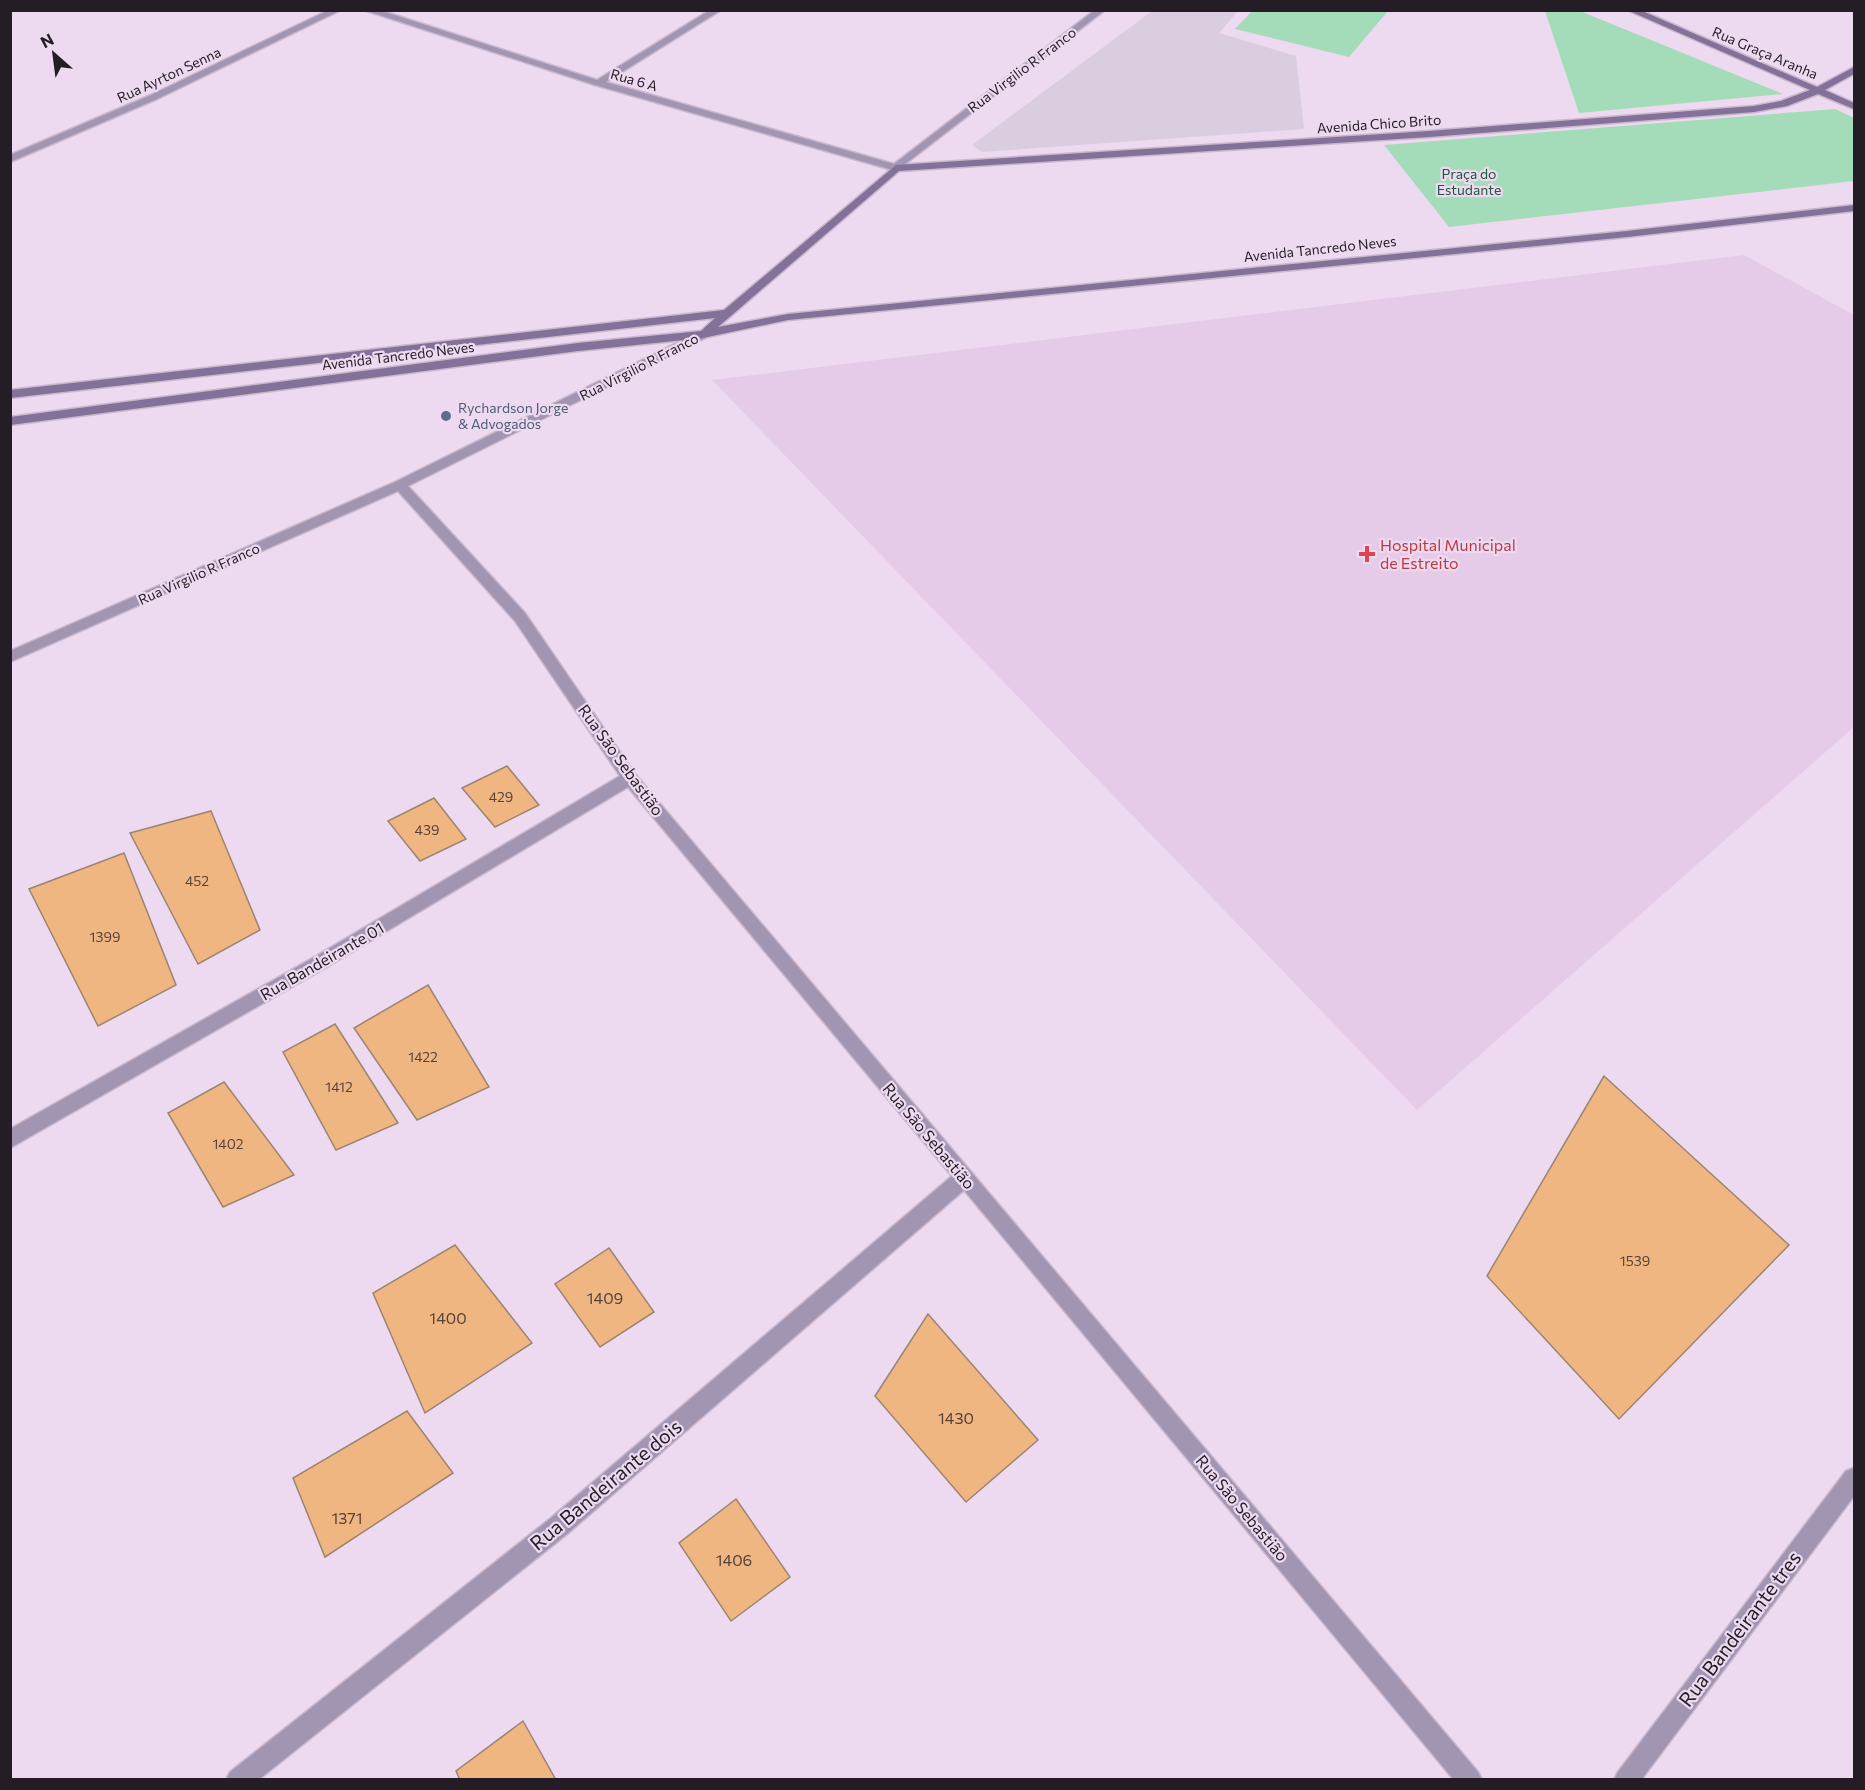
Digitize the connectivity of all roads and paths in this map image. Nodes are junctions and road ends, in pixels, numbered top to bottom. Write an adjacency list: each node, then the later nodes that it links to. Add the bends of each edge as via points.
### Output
1 (337, 10): 10 (street, Rua Ayrton Senna, via 154,97)
2 (368, 10): 7 (street, Rua 6 A)
3 (717, 10): 7 (street)
4 (1101, 10): 11 (street, Rua Virgilio R Franco)
5 (1631, 10): 8 (main road, Rua Graça Aranha)
6 (1854, 70): 8 (main road, Avenida Chico Brito)
7 (598, 83): 11 (street, Rua 6 A)
8 (1818, 91): 9 (main road, Rua Graça Aranha); 11 (main road, Avenida Chico Brito, via 1788,104 1636,120)
9 (1854, 106)
10 (10, 159)
11 (896, 168): 13 (main road, Rua Virgilio R Franco)
12 (1854, 208): 14 (main road, Avenida Tancredo Neves)
13 (728, 313): 14 (main road, Avenida Tancredo Neves); 15 (main road, Rua Virgilio R Franco); 16 (main road, Avenida Tancredo Neves)
14 (788, 317): 15 (main road, Avenida Tancredo Neves)
15 (703, 334): 17 (main road, Avenida Tancredo Neves); 18 (street, Rua Virgilio R Franco)
16 (10, 394)
17 (10, 421)
18 (400, 485): 19 (street, Rua Virgilio R Franco); 20 (street, Rua São Sebastião, via 520,617)
19 (10, 657)
20 (630, 778): 21 (street, Rua Bandeirante 01, via 314,966); 22 (street, Rua São Sebastião)
21 (10, 1139)
22 (964, 1178): 24 (street, Rua Bandeirante dois, via 559,1526); 25 (street, Rua São Sebastião)
23 (1854, 1479): 26 (street, Rua Bandeirante tres)
24 (238, 1779)
25 (1470, 1779)
26 (1626, 1779)

